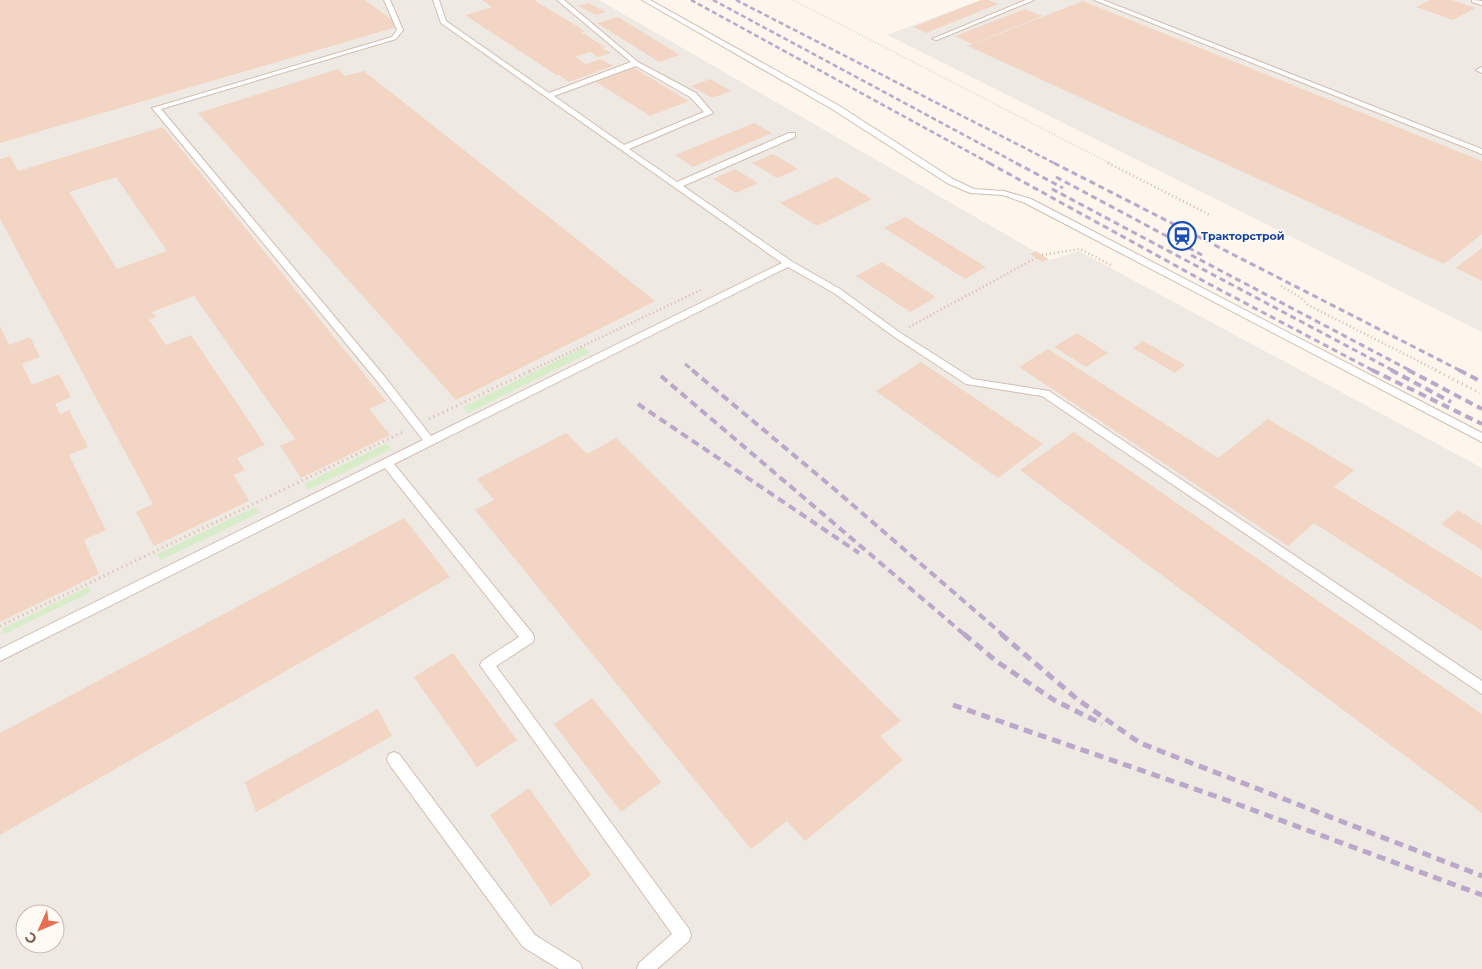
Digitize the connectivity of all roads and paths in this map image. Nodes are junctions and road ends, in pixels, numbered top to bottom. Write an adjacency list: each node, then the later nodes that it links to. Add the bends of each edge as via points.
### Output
1 (387, 0): 26 (lane, via 400,30 394,38 156,108)
2 (436, 0): 12 (lane, via 443,22)
3 (560, 0): 11 (lane)
4 (645, 0): 27 (lane, via 835,107 950,181 973,191 1004,193 1028,201)
5 (793, 0): 17 (path)
6 (1032, 0): 10 (lane)
7 (1097, 0): 15 (lane)
8 (1474, 1): 9 (lane)
9 (1482, 3)
10 (934, 39)
11 (636, 63): 12 (lane); 14 (lane, via 693,95 709,113)
12 (550, 95): 14 (lane)
13 (792, 135): 16 (lane)
14 (624, 148): 16 (lane)
15 (1482, 152)
16 (677, 184): 20 (lane)
17 (1210, 215)
18 (1042, 255): 21 (path, via 1080,249)
19 (1036, 258): 24 (path)
20 (788, 263): 24 (lane, via 837,291); 28 (lane)
21 (1113, 266)
22 (1281, 286): 25 (path, via 1308,305)
23 (703, 289): 26 (path)
24 (896, 334): 32 (lane, via 970,382 1045,393)
25 (1480, 393)
26 (417, 425): 28 (lane); 30 (path)
27 (1482, 438)
28 (430, 442): 29 (lane)
29 (387, 463): 31 (lane); 35 (lane, via 528,638 487,665 683,935)
30 (0, 626)
31 (0, 654)
32 (1482, 688)
33 (394, 759): 34 (lane, via 530,942)
34 (574, 969)
35 (645, 969)

